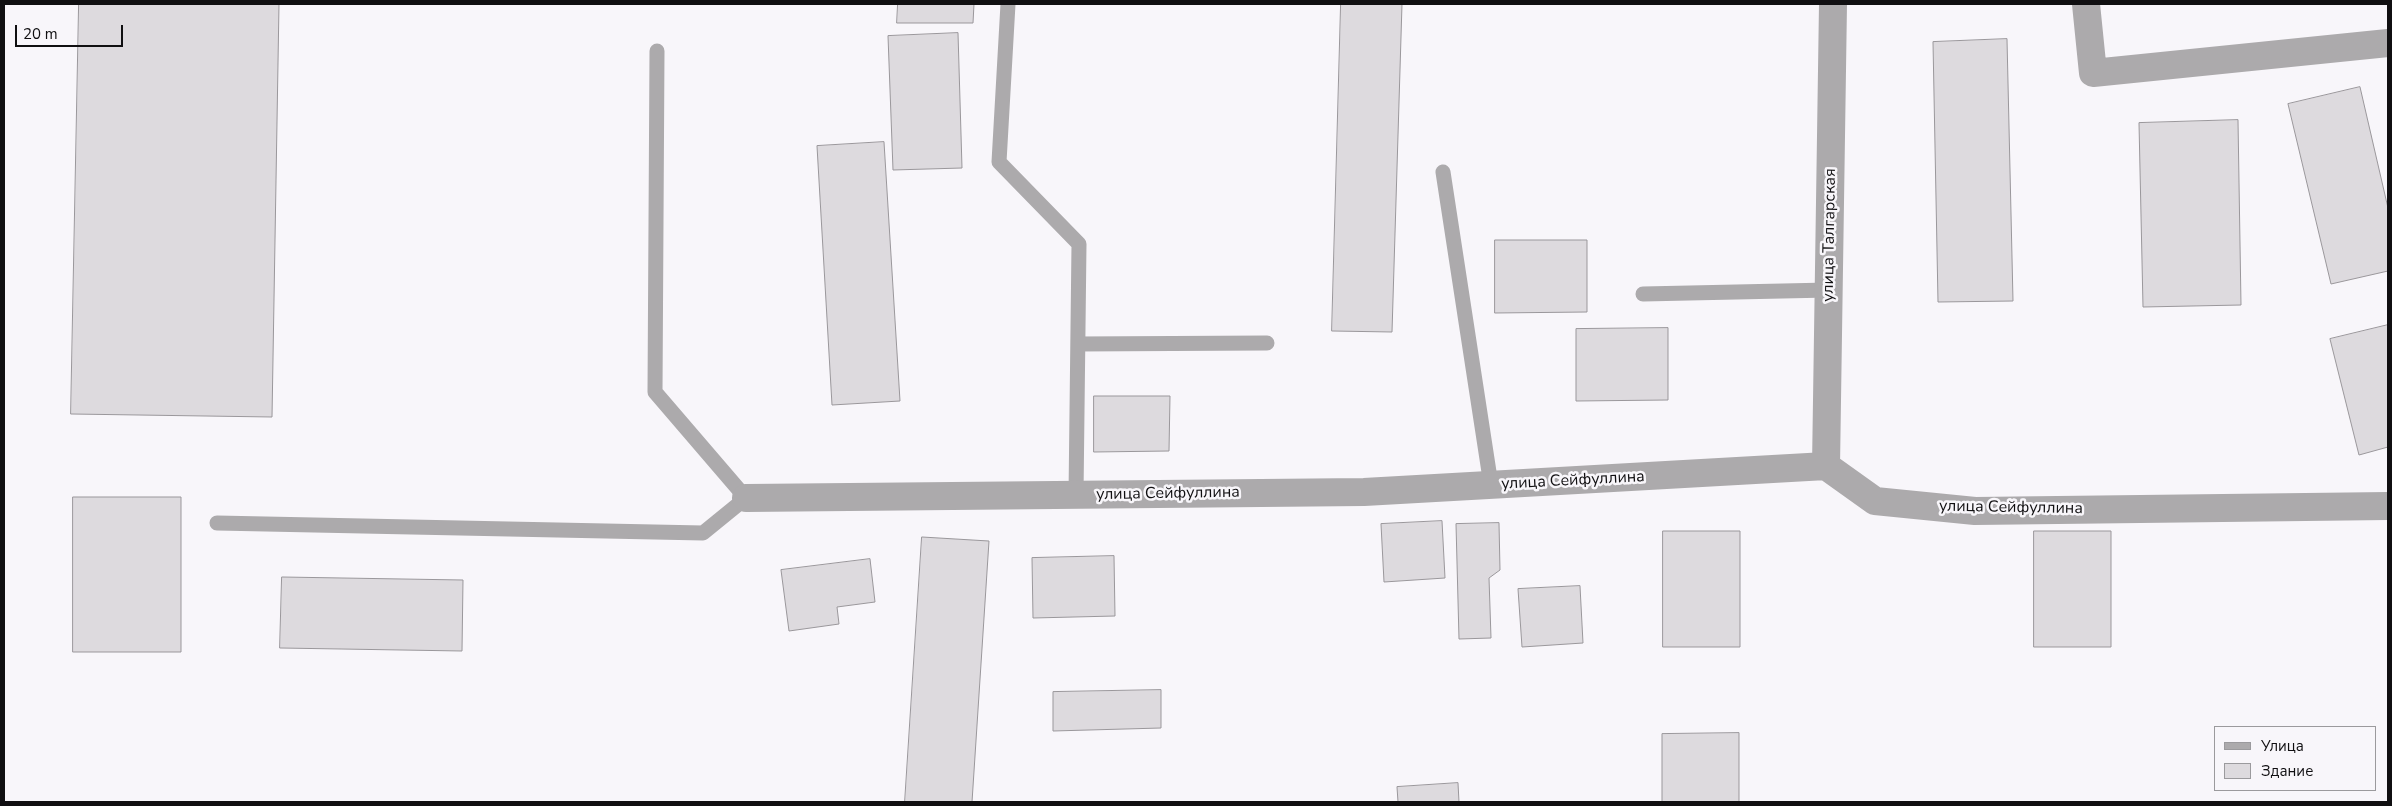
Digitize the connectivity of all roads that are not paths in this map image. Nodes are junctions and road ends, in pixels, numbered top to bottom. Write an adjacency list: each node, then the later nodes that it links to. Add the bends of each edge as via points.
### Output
1 (1008, 4): 10 (lane, via 999,162 1080,244)
2 (1833, 4): 7 (street, улица Талгарская)
3 (2082, 7): 4 (street, via 2093,73)
4 (2388, 43)
5 (657, 51): 14 (lane, via 654,392)
6 (1444, 172): 12 (lane)
7 (1829, 290): 8 (lane); 11 (street, улица Талгарская)
8 (1643, 294)
9 (1267, 343): 10 (lane)
10 (1078, 344): 13 (lane)
11 (1826, 466): 12 (street, улица Сейфуллина); 15 (street, улица Сейфуллина, via 1876,501 1975,511)
12 (1491, 485): 13 (street, улица Сейфуллина, via 1364,492)
13 (1076, 495): 14 (street, улица Сейфуллина)
14 (746, 498): 16 (lane, via 703,533)
15 (2388, 506)
16 (217, 523)

